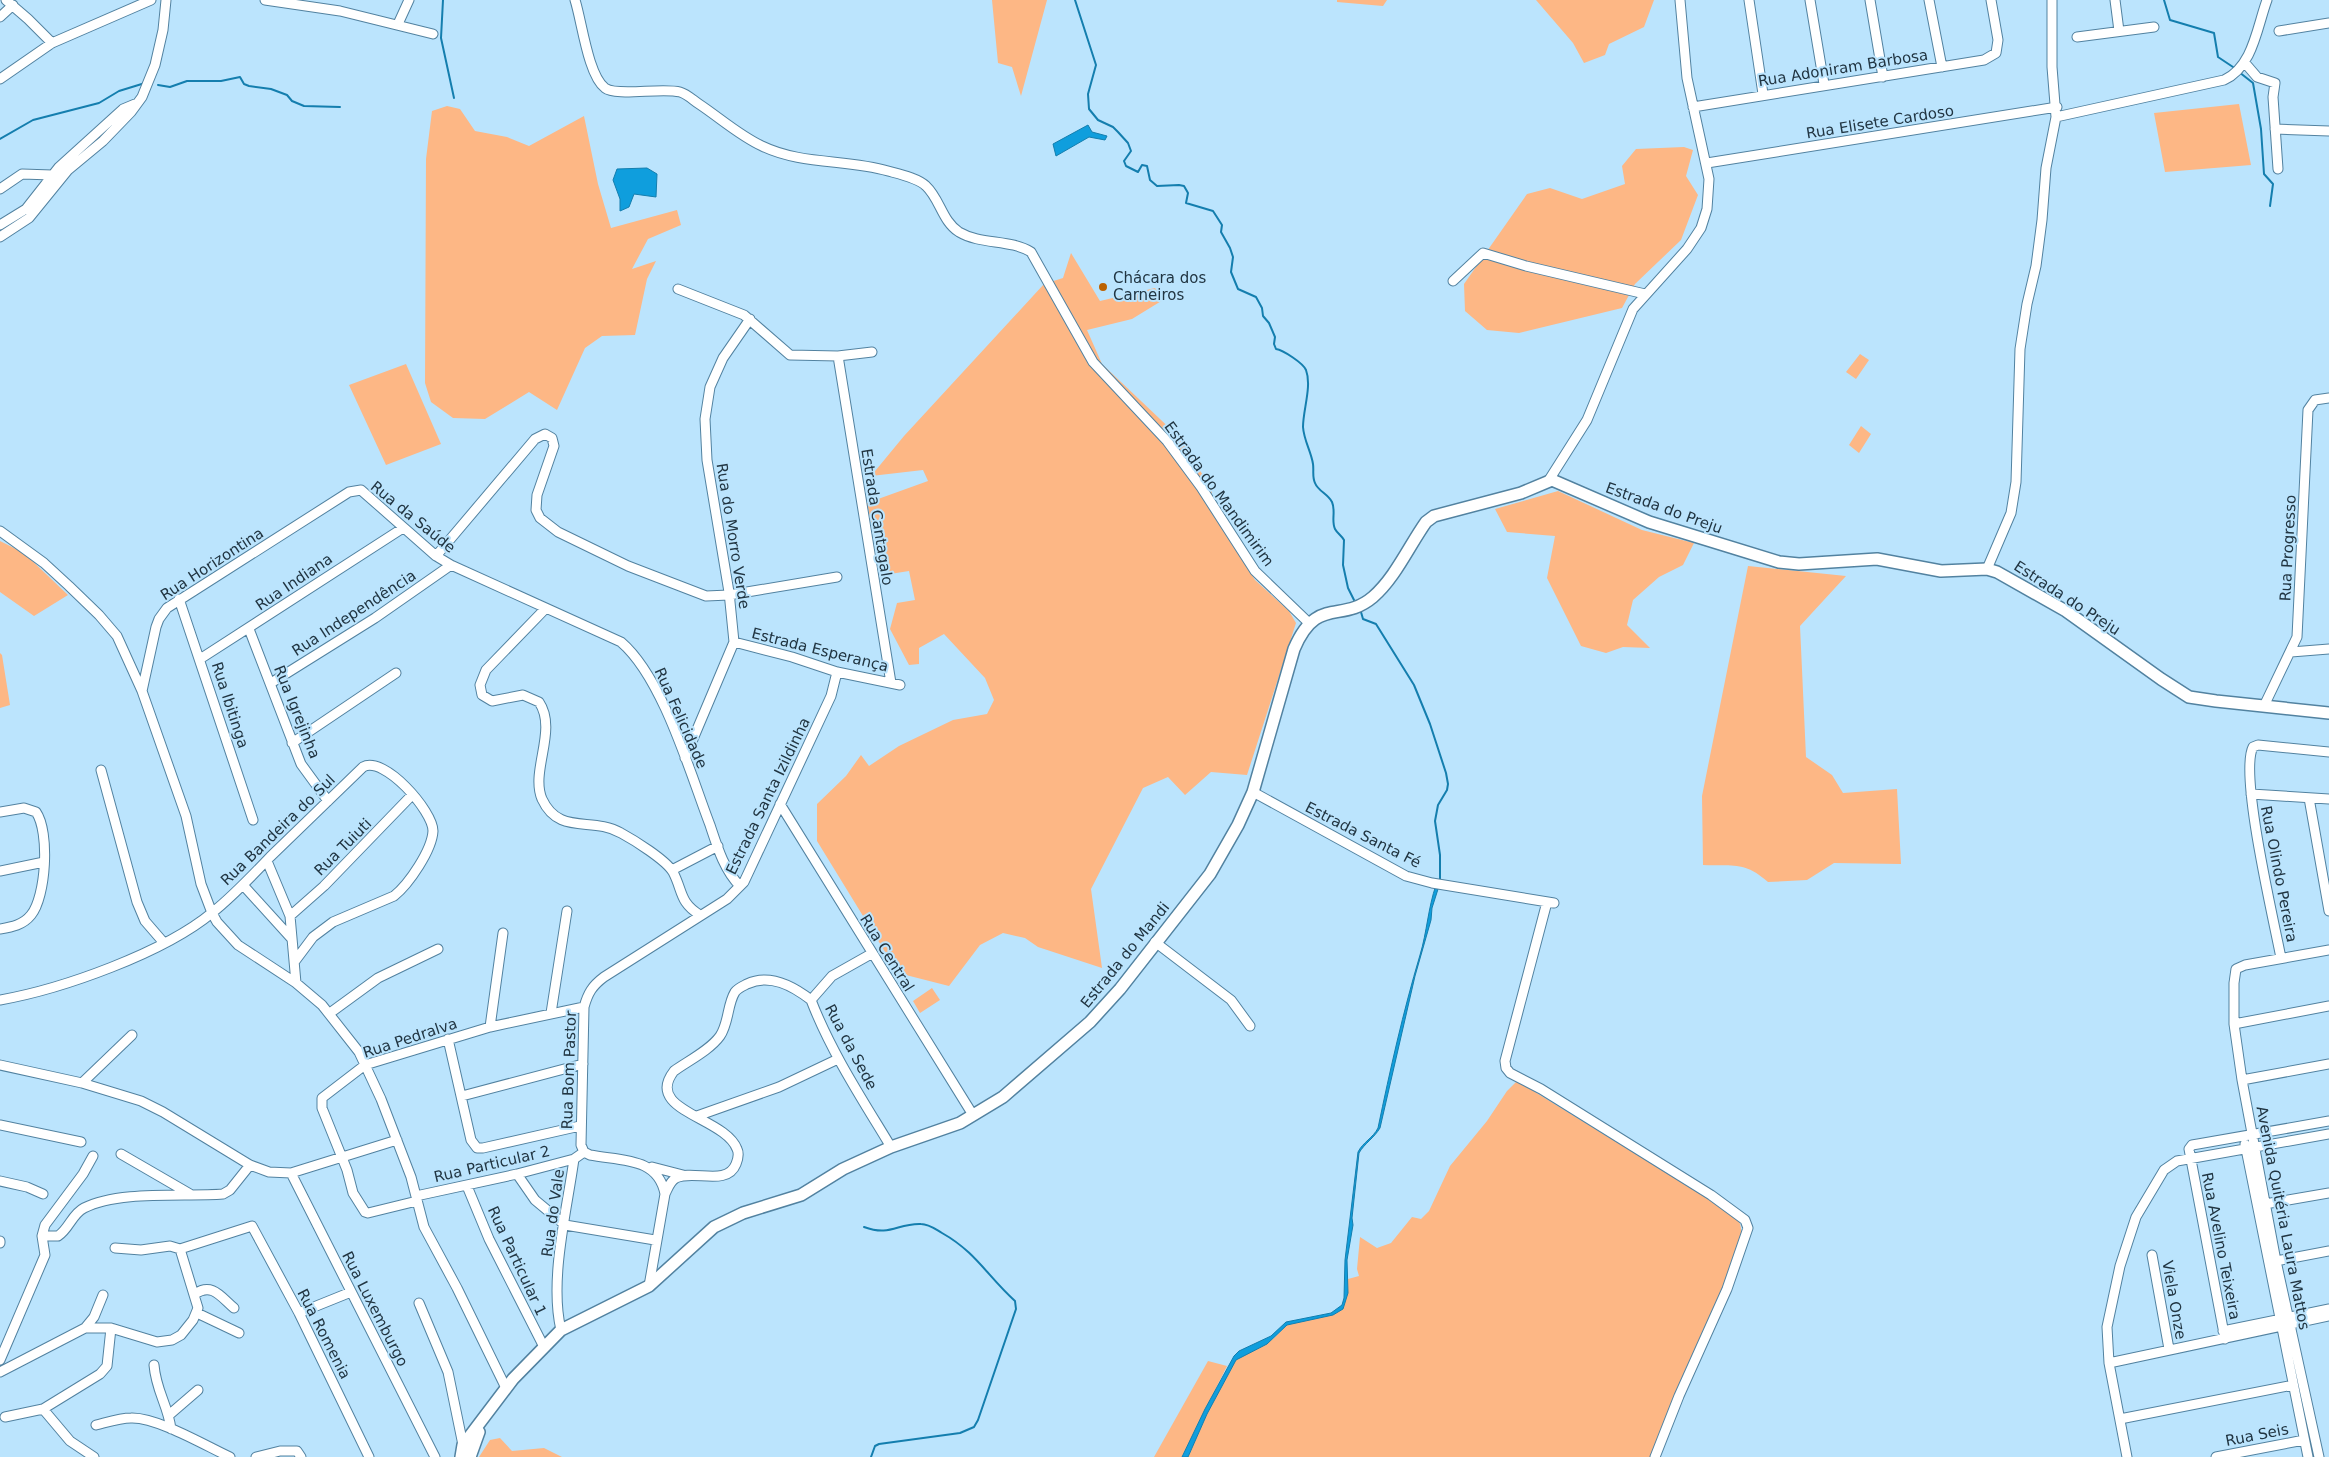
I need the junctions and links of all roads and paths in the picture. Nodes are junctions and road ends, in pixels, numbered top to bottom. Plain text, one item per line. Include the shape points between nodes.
1 (151, 0) edge
2 (166, 0) edge
3 (265, 0) edge
4 (408, 0) edge
5 (575, 0) edge
6 (1680, 0) edge
7 (1749, 0) edge
8 (1810, 0) edge
9 (1870, 0) edge
10 (1929, 0) edge
11 (1991, 0) edge
12 (2052, 0) edge
13 (2115, 0) edge
14 (2267, 0) edge
15 (10, 3) edge
16 (0, 17) edge
17 (2329, 23) edge
18 (398, 24) junction
19 (2154, 27) dead end
20 (2120, 31) junction
21 (2279, 31) dead end
22 (433, 34) dead end
23 (2078, 36) dead end
24 (52, 43) junction
25 (1942, 67) junction
26 (2241, 67) junction
27 (1883, 77) junction
28 (0, 79) edge
29 (1824, 84) junction
30 (1763, 94) junction
31 (136, 104) junction
32 (1693, 107) junction
33 (2057, 107) junction
34 (2056, 117) junction
35 (2275, 129) junction
36 (2329, 131) edge
37 (1707, 164) junction
38 (2278, 169) dead end
39 (52, 176) junction
40 (0, 189) edge
41 (0, 226) edge
42 (0, 237) edge
43 (1454, 281) dead end
44 (678, 289) dead end
45 (1645, 294) junction
46 (750, 319) junction
47 (872, 352) dead end
48 (838, 356) junction
49 (2329, 398) edge
50 (1549, 480) junction
51 (345, 494) joint
52 (403, 528) junction
53 (0, 530) edge
54 (436, 556) junction
55 (451, 565) junction
56 (1987, 569) junction
57 (837, 577) dead end
58 (729, 595) junction
59 (180, 599) junction
60 (545, 609) junction
61 (1309, 623) junction
62 (249, 629) junction
63 (734, 642) junction
64 (2329, 649) edge
65 (2291, 652) junction
66 (200, 659) junction
67 (837, 672) junction
68 (396, 673) dead end
69 (891, 682) junction
70 (270, 683) junction
71 (900, 684) dead end
72 (142, 691) junction
73 (2264, 706) junction
74 (2329, 712) edge
75 (292, 743) junction
76 (2329, 752) edge
77 (685, 758) junction
78 (101, 770) dead end
79 (1253, 792) junction
80 (2251, 794) junction
81 (412, 795) junction
82 (2308, 798) junction
83 (2329, 799) edge
84 (328, 801) junction
85 (780, 804) junction
86 (0, 812) edge
87 (253, 820) dead end
88 (718, 846) junction
89 (267, 861) junction
90 (44, 862) junction
91 (672, 870) junction
92 (0, 871) edge
93 (243, 885) junction
94 (740, 886) junction
95 (2329, 911) edge
96 (567, 912) dead end
97 (212, 913) junction
98 (290, 916) junction
99 (700, 916) junction
100 (0, 929) edge
101 (503, 933) dead end
102 (292, 939) junction
103 (1155, 942) junction
104 (164, 943) junction
105 (438, 949) dead end
106 (2329, 950) edge
107 (871, 954) junction
108 (2281, 958) junction
109 (295, 961) junction
110 (296, 983) junction
111 (0, 1000) edge
112 (811, 1000) junction
113 (2329, 1006) edge
114 (584, 1007) junction
115 (330, 1013) junction
116 (552, 1013) junction
117 (2234, 1024) junction
118 (1250, 1026) dead end
119 (490, 1027) junction
120 (132, 1035) dead end
121 (448, 1039) junction
122 (838, 1059) junction
123 (583, 1064) junction
124 (2329, 1064) edge
125 (0, 1065) edge
126 (365, 1065) junction
127 (2242, 1080) junction
128 (82, 1083) junction
129 (462, 1096) junction
130 (696, 1116) junction
131 (973, 1116) junction
132 (2329, 1121) edge
133 (0, 1125) edge
134 (580, 1126) junction
135 (2329, 1134) edge
136 (2248, 1136) junction
137 (397, 1140) junction
138 (81, 1142) dead end
139 (892, 1147) junction
140 (2250, 1148) junction
141 (584, 1152) junction
142 (121, 1154) dead end
143 (92, 1156) dead end
144 (342, 1157) junction
145 (574, 1159) junction
146 (2190, 1159) junction
147 (250, 1165) junction
148 (647, 1165) junction
149 (291, 1173) junction
150 (517, 1174) junction
151 (684, 1176) junction
152 (0, 1181) edge
153 (467, 1186) junction
154 (2329, 1192) edge
155 (43, 1194) dead end
156 (190, 1194) junction
157 (665, 1194) junction
158 (417, 1198) junction
159 (2265, 1204) junction
160 (371, 1213) joint
161 (565, 1225) junction
162 (42, 1236) junction
163 (655, 1240) junction
164 (115, 1248) dead end
165 (180, 1248) junction
166 (2329, 1251) edge
167 (2152, 1255) dead end
168 (2276, 1261) junction
169 (648, 1286) junction
170 (351, 1292) junction
171 (195, 1294) junction
172 (103, 1295) dead end
173 (419, 1303) dead end
174 (234, 1308) dead end
175 (2329, 1309) edge
176 (197, 1313) junction
177 (298, 1313) junction
178 (2329, 1316) edge
179 (2284, 1322) junction
180 (85, 1328) junction
181 (111, 1328) junction
182 (561, 1330) junction
183 (240, 1334) dead end
184 (2224, 1335) junction
185 (544, 1347) junction
186 (2169, 1349) junction
187 (0, 1360) edge
188 (2109, 1363) junction
189 (154, 1365) dead end
190 (0, 1372) edge
191 (2293, 1385) junction
192 (506, 1388) junction
193 (198, 1390) dead end
194 (43, 1409) junction
195 (489, 1410) junction
196 (169, 1415) junction
197 (5, 1417) dead end
198 (2120, 1420) junction
199 (96, 1425) dead end
200 (170, 1429) junction
201 (2304, 1440) junction
202 (462, 1451) edge
203 (301, 1455) edge
204 (94, 1457) edge
205 (230, 1457) edge
206 (256, 1457) edge
207 (369, 1457) edge
208 (435, 1457) edge
209 (470, 1457) edge
210 (1655, 1457) edge
211 (2127, 1457) edge
212 (2216, 1457) edge
213 (2308, 1457) edge
214 (2319, 1457) edge

1 - 24 street
2 - 31 street via 155,65
3 - 18 street
4 - 18 street
5 - 61 street, Estrada do Mandimirim via 593,71 610,91 680,92 770,150 826,163 880,169 906,177 925,185 949,223 960,232 1032,252 1093,362 1167,441 1255,571
6 - 32 street
7 - 30 street
8 - 29 street
9 - 27 street
10 - 25 street
11 - 25 street, Rua Adoniram Barbosa via 1998,40 1996,53 1984,60
12 - 33 street via 2052,67
13 - 20 street
14 - 26 street
15 - 16 street
15 - 24 street
17 - 21 street
18 - 22 street
19 - 20 street
20 - 23 street
24 - 28 street
25 - 27 street, Rua Adoniram Barbosa
26 - 34 street via 2224,80
26 - 35 street via 2275,83
27 - 29 street, Rua Adoniram Barbosa
29 - 30 street, Rua Adoniram Barbosa
30 - 32 street, Rua Adoniram Barbosa
31 - 39 street via 123,109
31 - 42 street via 120,125 68,170 29,218
32 - 37 street
33 - 34 street
33 - 37 street, Rua Elisete Cardoso
34 - 56 street via 2046,168 2036,266 2020,349 2016,482 2011,513
35 - 36 street
35 - 38 street
37 - 45 street via 1709,196 1701,228 1687,249
39 - 40 street via 22,174
39 - 41 street via 26,209
43 - 45 street via 1484,253
44 - 46 street
45 - 50 street via 1633,309 1587,420
46 - 48 street via 790,355
46 - 58 street, Rua do Morro Verde via 735,338 710,387 705,419 707,460
47 - 48 street
48 - 69 street, Estrada Cantagalo
49 - 65 street, Rua Progresso via 2314,400 2308,410 2299,623
50 - 56 main road, Estrada do Preju via 1649,522 1779,562 1799,564 1877,559 1941,571
50 - 61 main road via 1521,493 1430,518 1372,597 1362,604 1317,617
51 - 52 street, Rua da Saúde via 357,490 366,493
51 - 59 street, Rua Horizontina
52 - 54 street, Rua da Saúde
52 - 62 street, Rua Indiana
53 - 72 street via 44,563 109,626 117,636
54 - 55 street, Rua da Saúde
54 - 58 street via 536,440 545,434 552,438 554,446 536,502 540,518 545,523 628,566 706,596
55 - 60 street, Rua da Saúde
55 - 70 street, Rua Independência via 375,618
56 - 73 main road, Estrada do Preju via 2002,573 2041,595 2189,697
57 - 58 street
58 - 63 street, Rua do Morro Verde
59 - 66 street, Rua Ibitinga
59 - 72 street, Rua Horizontina via 159,619
60 - 77 street, Rua Felicidade via 621,642 631,652 662,702
60 - 91 street via 486,670 480,685 482,695 492,701 523,695 535,698 543,707 546,727 540,792 554,817 616,830
61 - 79 main road, Estrada do Mandi via 1294,649
62 - 66 street, Rua Indiana
62 - 70 street, Rua Igrejinha
63 - 67 street, Estrada Esperança
63 - 77 street, Rua do Morro Verde
64 - 65 street
65 - 73 street, Rua Progresso
66 - 87 street, Rua Ibitinga
67 - 69 street, Estrada Esperança
67 - 85 street, Estrada Santa Izildinha via 831,696
68 - 75 street
69 - 71 street, Estrada Esperança
70 - 75 street, Rua Igrejinha
72 - 97 street via 186,816 201,884
73 - 74 main road, Estrada do Preju
75 - 84 street, Rua Igrejinha via 301,764
76 - 80 street, Rua Olindo Pereira via 2253,747
77 - 88 street, Rua Felicidade
78 - 104 street via 137,902 145,921
79 - 103 main road, Estrada do Mandi via 1210,874
79 - 210 street, Estrada Santa Fé via 1406,876 1550,902 1506,1068 1711,1195 1745,1220 1748,1228 1728,1289
80 - 82 street
80 - 108 street, Rua Olindo Pereira
81 - 84 street, Rua Bandeira do Sul via 400,781 373,764 363,767
81 - 98 street, Rua Tuiuti via 324,886
81 - 109 street via 429,817 433,829 416,870 402,890 333,922 312,937
82 - 83 street
82 - 95 street
84 - 89 street, Rua Bandeira do Sul
85 - 94 street, Estrada Santa Izildinha via 759,854
85 - 107 street, Rua Central
86 - 90 street via 24,808 36,812 42,824
88 - 91 street
88 - 94 street, Rua Felicidade via 729,873
89 - 93 street, Rua Bandeira do Sul
89 - 98 street
90 - 92 street
90 - 100 street via 41,895 35,910 20,924
91 - 99 street via 686,904
93 - 97 street, Rua Bandeira do Sul
93 - 102 street
94 - 99 street, Estrada Santa Izildinha via 727,899
96 - 116 street
97 - 104 street, Rua Bandeira do Sul
97 - 110 street via 238,945
98 - 102 street
99 - 114 street, Rua Bom Pastor via 596,983
101 - 119 street
102 - 109 street
103 - 118 street via 1231,1000
103 - 131 main road, Estrada do Mandi via 1090,1022 1018,1085
104 - 111 street, Rua Bandeira do Sul via 52,988
105 - 115 street via 378,978
106 - 108 street
107 - 112 street, Rua da Sede via 832,976
107 - 131 street, Rua Central
108 - 117 street, Avenida Quitéria Laura Mattos via 2236,969
109 - 110 street
110 - 115 street
112 - 122 street, Rua da Sede
112 - 130 street via 790,986 763,979 736,991 719,1036 674,1071 666,1085 666,1095 670,1100
113 - 117 street
114 - 116 street, Rua Pedralva
114 - 123 street, Rua Bom Pastor
115 - 126 street
116 - 119 street, Rua Pedralva
117 - 127 street, Avenida Quitéria Laura Mattos
119 - 121 street, Rua Pedralva
120 - 128 street
121 - 126 street, Rua Pedralva
121 - 129 street
122 - 130 street via 779,1086
122 - 139 street, Rua da Sede
123 - 129 street
123 - 134 street, Rua Bom Pastor
124 - 127 street
125 - 128 street
126 - 137 street
126 - 144 street, Rua Pedralva via 321,1100
127 - 136 street, Avenida Quitéria Laura Mattos
128 - 147 street via 148,1105
129 - 134 street via 472,1140 477,1148
130 - 151 street via 732,1140 738,1151 738,1160 734,1169 724,1175
131 - 139 main road, Estrada do Mandi
132 - 136 street
133 - 138 street
134 - 141 street, Rua Bom Pastor
135 - 140 street
136 - 140 street, Avenida Quitéria Laura Mattos
136 - 146 street via 2192,1145
137 - 144 street
137 - 158 street
139 - 169 main road, Estrada do Mandi via 842,1169 801,1195 723,1222
140 - 146 street
140 - 159 street, Avenida Quitéria Laura Mattos
140 - 179 street, Avenida Quitéria Laura Mattos
141 - 145 street
141 - 148 street
142 - 156 street
143 - 162 street via 83,1174 50,1216
144 - 149 street
144 - 160 street, Rua Pedralva via 358,1203 365,1212
145 - 150 street, Rua Particular 2
145 - 161 street, Rua do Vale
146 - 184 street, Rua Avelino Teixeira
146 - 188 street via 2177,1161 2164,1170 2136,1217 2120,1266 2107,1328
147 - 149 street via 269,1172
147 - 156 street via 227,1192
148 - 151 street
148 - 157 street via 660,1178
149 - 170 street, Rua Luxemburgo
150 - 153 street, Rua Particular 2
150 - 161 street via 534,1200
151 - 157 street via 673,1180
152 - 155 street
153 - 158 street, Rua Particular 2
153 - 185 street, Rua Particular 1 via 489,1239
154 - 159 street
156 - 162 street via 143,1196 87,1206 76,1214 61,1234
157 - 163 street
158 - 160 street, Rua Particular 2
158 - 192 street via 432,1244
159 - 168 street, Avenida Quitéria Laura Mattos
161 - 163 street
161 - 182 street, Rua do Vale via 557,1279
162 - 187 street via 46,1252 43,1262
163 - 169 street
164 - 165 street
165 - 171 street
165 - 177 street, Rua Romenia via 250,1226
166 - 168 street
167 - 186 street, Viela Onze
168 - 179 street, Avenida Quitéria Laura Mattos
169 - 182 main road, Estrada do Mandi
170 - 177 street
170 - 208 street, Rua Luxemburgo
171 - 174 street via 208,1289
171 - 176 street
172 - 180 street via 94,1317
173 - 202 street via 448,1372
175 - 179 street
176 - 181 street via 184,1333 164,1342
176 - 183 street
177 - 207 street, Rua Romenia
178 - 179 street
179 - 184 street
179 - 191 street, Avenida Quitéria Laura Mattos
179 - 214 street, Avenida Quitéria Laura Mattos
180 - 181 street
180 - 190 street
181 - 194 street via 106,1369
182 - 185 main road, Estrada do Mandi
184 - 186 street
185 - 192 main road, Estrada do Mandi
186 - 188 street
188 - 198 street
189 - 196 street via 155,1383
191 - 198 street
191 - 201 street, Avenida Quitéria Laura Mattos
192 - 195 main road, Estrada do Mandi
193 - 196 street
194 - 197 street
194 - 204 street via 70,1441
195 - 202 main road, Estrada do Mandi
195 - 209 main road, Estrada do Mandi
196 - 200 street
198 - 211 street
199 - 200 street via 131,1418
200 - 205 street
201 - 212 street, Rua Seis
201 - 213 street, Avenida Quitéria Laura Mattos
203 - 206 street via 294,1450

